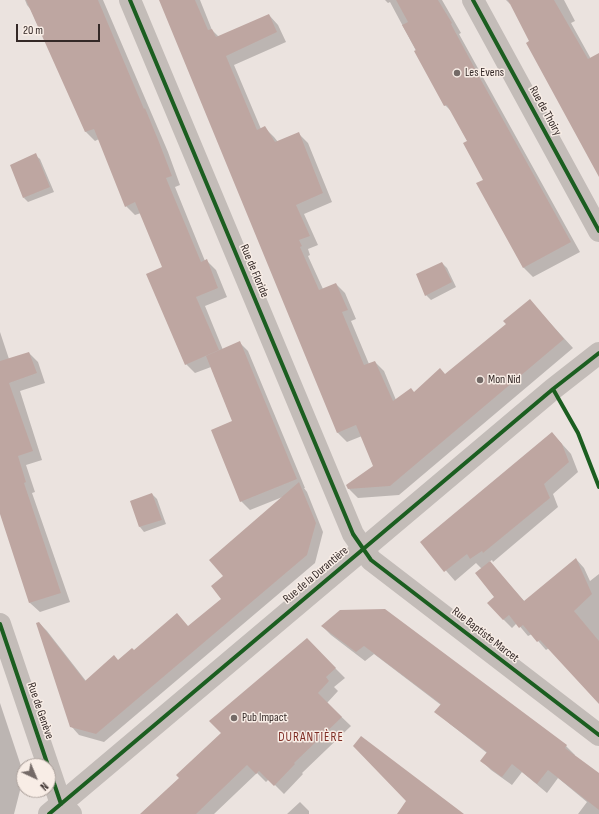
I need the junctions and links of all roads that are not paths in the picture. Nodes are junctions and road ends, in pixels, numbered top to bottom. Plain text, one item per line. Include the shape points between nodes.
1 (130, 0) edge
2 (473, 0) edge
3 (599, 231) edge
4 (599, 353) edge
5 (362, 549) junction
6 (0, 624) edge
7 (599, 735) edge
8 (60, 811) edge

1 - 5 street, Rue de Floride via 352,534
2 - 3 street, Rue de Thoiry
4 - 5 street, Rue de la Durantière
5 - 7 street, Rue Baptiste Marcet via 371,560
5 - 8 street, Rue de la Durantière
6 - 8 street, Rue de Genève

